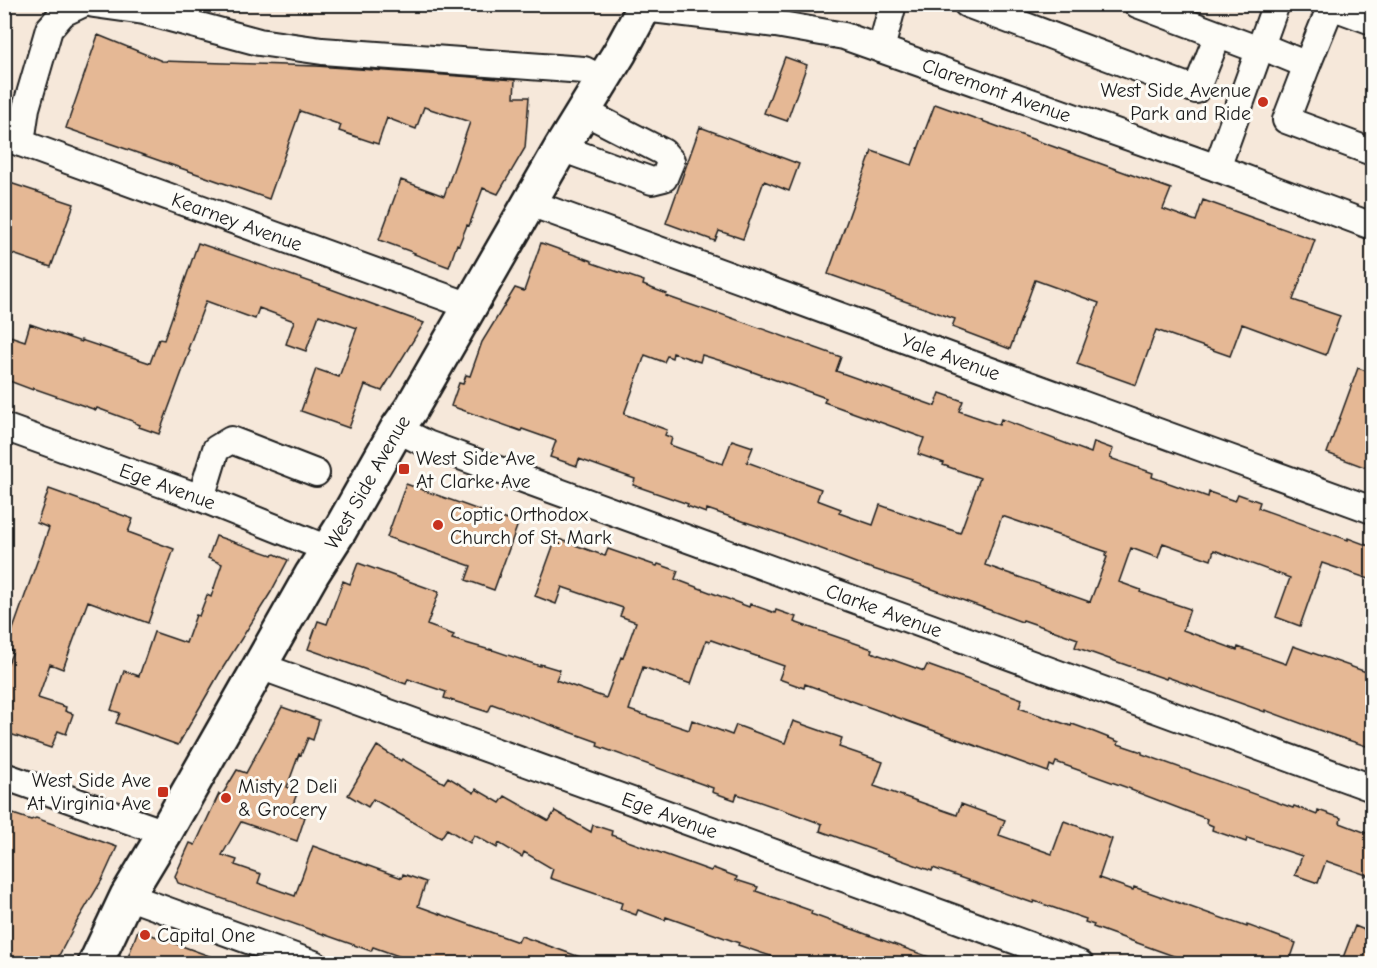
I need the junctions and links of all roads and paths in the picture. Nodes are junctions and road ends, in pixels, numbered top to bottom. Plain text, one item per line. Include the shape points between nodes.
1 (82, 4) edge
2 (94, 4) edge
3 (967, 4) edge
4 (1137, 4) edge
5 (1275, 4) edge
6 (893, 5) edge
7 (645, 6) edge
8 (1372, 21) edge
9 (1218, 35) junction
10 (1260, 48) junction
11 (881, 49) junction
12 (1307, 65) junction
13 (602, 80) junction
14 (583, 111) junction
15 (13, 140) edge
16 (561, 148) junction
17 (1372, 152) edge
18 (1217, 168) junction
19 (530, 203) junction
20 (1372, 226) edge
21 (470, 306) junction
22 (4, 427) edge
23 (397, 429) junction
24 (316, 473) dead end
25 (201, 498) junction
26 (1372, 510) edge
27 (328, 549) junction
28 (260, 666) junction
29 (4, 776) edge
30 (1372, 788) edge
31 (165, 833) junction
32 (128, 896) junction
33 (248, 952) edge
34 (95, 963) edge
35 (314, 963) edge
36 (1080, 963) edge

1 - 15 street via 63,13 49,29
2 - 13 street via 144,11 259,42 322,51 584,69
3 - 9 street via 1196,90
4 - 9 street
5 - 10 street
6 - 11 street
7 - 11 street, Claremont Avenue via 844,36
7 - 13 main road, West Side Avenue
8 - 12 street via 1331,6
9 - 10 street
10 - 12 street
10 - 18 street
11 - 18 street, Claremont Avenue
12 - 17 street via 1286,120
13 - 14 main road, West Side Avenue
14 - 16 main road, West Side Avenue
14 - 16 street via 663,152 671,161 664,178 652,181
15 - 21 street, Kearney Avenue
16 - 19 main road, West Side Avenue
18 - 20 street, Claremont Avenue
19 - 21 main road, West Side Avenue
19 - 26 street, Yale Avenue
21 - 23 main road, West Side Avenue
22 - 25 street, Ege Avenue
23 - 27 main road, West Side Avenue
23 - 30 street, Clarke Avenue via 426,444
24 - 25 street via 231,440 216,449
25 - 27 street, Ege Avenue
27 - 28 main road, West Side Avenue
28 - 31 main road, West Side Avenue
28 - 36 street, Ege Avenue
29 - 31 street
31 - 32 main road, West Side Avenue
32 - 33 street
32 - 34 main road, West Side Avenue
33 - 35 street

